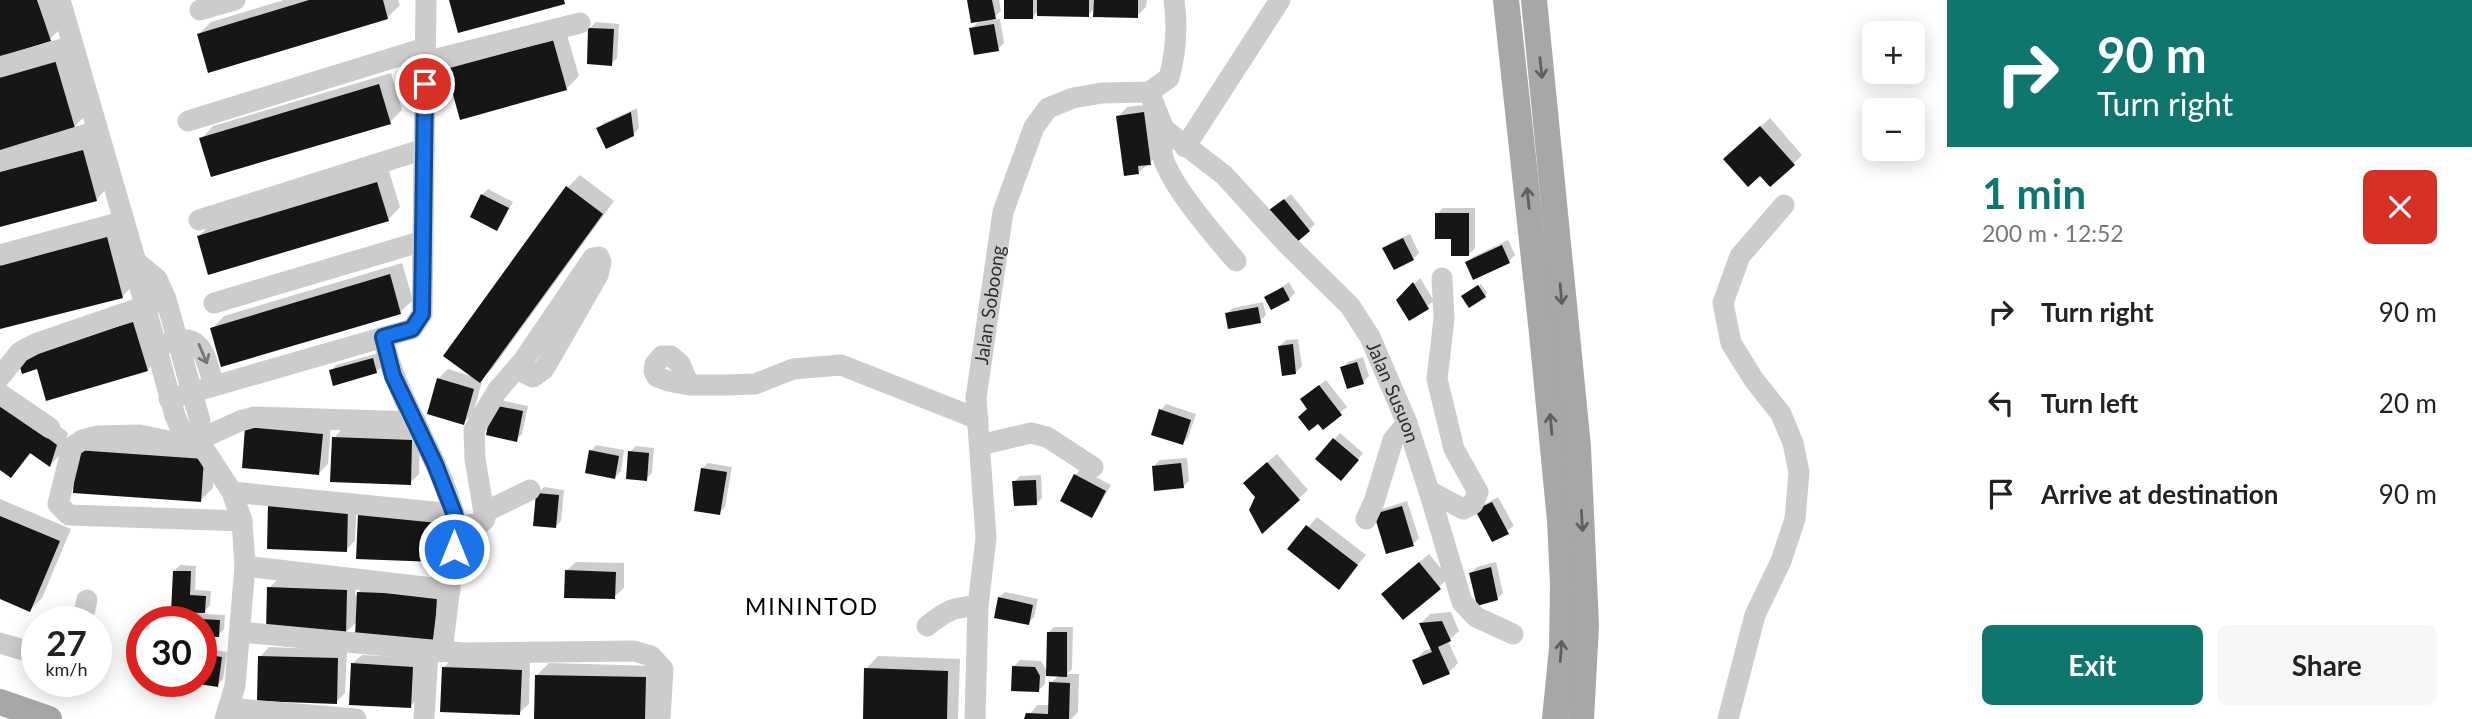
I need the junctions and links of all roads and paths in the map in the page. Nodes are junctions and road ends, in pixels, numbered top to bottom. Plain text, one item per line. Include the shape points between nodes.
1 (60, 0) edge
2 (235, 0) edge
3 (426, 0) edge
4 (1174, 0) edge
5 (1280, 0) edge
6 (1506, 0) edge
7 (1534, 0) edge
8 (200, 10) dead end
9 (580, 23) dead end
10 (73, 46) junction
11 (425, 55) junction
12 (0, 67) edge
13 (1149, 92) junction
14 (188, 121) dead end
15 (1164, 129) junction
16 (97, 131) junction
17 (1185, 147) junction
18 (424, 149) junction
19 (0, 161) edge
20 (1784, 205) dead end
21 (199, 219) dead end
22 (122, 222) junction
23 (423, 241) junction
24 (0, 255) edge
25 (1236, 261) dead end
26 (1442, 278) dead end
27 (156, 303) junction
28 (214, 303) dead end
29 (383, 337) junction
30 (178, 340) junction
31 (156, 348) junction
32 (523, 361) junction
33 (0, 377) edge
34 (214, 385) junction
35 (689, 385) dead end
36 (0, 394) edge
37 (169, 399) junction
38 (978, 419) junction
39 (416, 422) junction
40 (1407, 423) junction
41 (50, 429) dead end
42 (198, 440) junction
43 (980, 444) junction
44 (1093, 467) dead end
45 (530, 490) dead end
46 (1429, 491) junction
47 (232, 492) junction
48 (485, 512) junction
49 (1366, 519) dead end
50 (242, 520) junction
51 (455, 521) junction
52 (245, 566) junction
53 (450, 590) junction
54 (86, 600) dead end
55 (85, 606) edge
56 (978, 606) junction
57 (927, 626) dead end
58 (240, 632) junction
59 (1513, 634) dead end
60 (0, 643) edge
61 (21, 649) edge
62 (435, 652) junction
63 (0, 702) edge
64 (234, 716) edge
65 (48, 719) edge
66 (356, 719) edge
67 (424, 719) edge
68 (660, 719) edge
69 (975, 719) edge
70 (1555, 719) edge
71 (1581, 719) edge
72 (1728, 719) edge

1 - 10 street
2 - 8 street
3 - 11 street
4 - 13 street via 1175,57 1169,78
5 - 17 street
70 -> 6 main road via 1562,635 1560,522
7 -> 71 main road via 1578,447 1587,626
9 - 11 street
10 - 12 street
10 - 16 street
11 - 14 street
11 - 18 street
13 - 15 street, Jalan Susuon
13 - 38 street, Jalan Soboong via 1073,98 1048,108 1034,127 1003,212 976,398
15 - 17 street, Jalan Susuon
15 - 25 street via 1161,153 1169,170 1191,207
16 - 19 street
16 - 22 street
17 - 40 street, Jalan Susuon via 1224,175 1350,306 1370,337
18 - 21 street
18 - 23 street
20 - 72 street via 1740,256 1723,303 1731,343 1781,414 1799,472 1795,519 1755,615
22 - 24 street
22 - 27 street via 136,262 157,279
23 - 28 street
23 - 29 street via 422,314 412,329
26 - 46 street, Jalan Susuon via 1444,319 1437,379 1454,449 1478,492 1474,504 1463,509
27 - 30 street
27 - 31 street
27 - 33 street via 35,344 20,352
29 - 34 street
29 - 39 street via 393,376
30 - 31 street
30 -> 34 street via 200,345
30 - 42 street via 200,421
31 - 37 street
32 - 32 street via 593,258 599,257 598,275 544,369 533,377 523,372
32 - 48 street via 497,391 474,430
34 - 37 street
35 - 38 street via 755,384 793,369 841,365
36 - 41 street
37 - 42 street via 182,432
38 - 43 street, Jalan Soboong
39 - 42 street via 255,417
39 - 51 street
40 - 46 street, Jalan Susuon
40 - 49 street via 1390,447
42 - 47 street
42 - 50 street via 187,445 140,435 82,440 72,447 58,504 69,515
43 - 44 street via 1031,433 1047,437
43 - 56 street, Jalan Soboong via 986,538
45 - 48 street
46 - 59 street via 1456,611
47 - 50 street
47 - 51 street
48 - 51 street via 482,522
50 - 52 street
51 - 53 street
52 - 53 street
52 - 58 street
53 - 62 street
54 - 55 street
56 - 57 street via 954,607
56 - 69 street, Jalan Soboong
58 - 62 street
58 - 64 street
60 - 61 street
62 - 67 street
62 - 68 street via 634,651 651,656 663,669
63 - 65 main road
64 - 66 street

